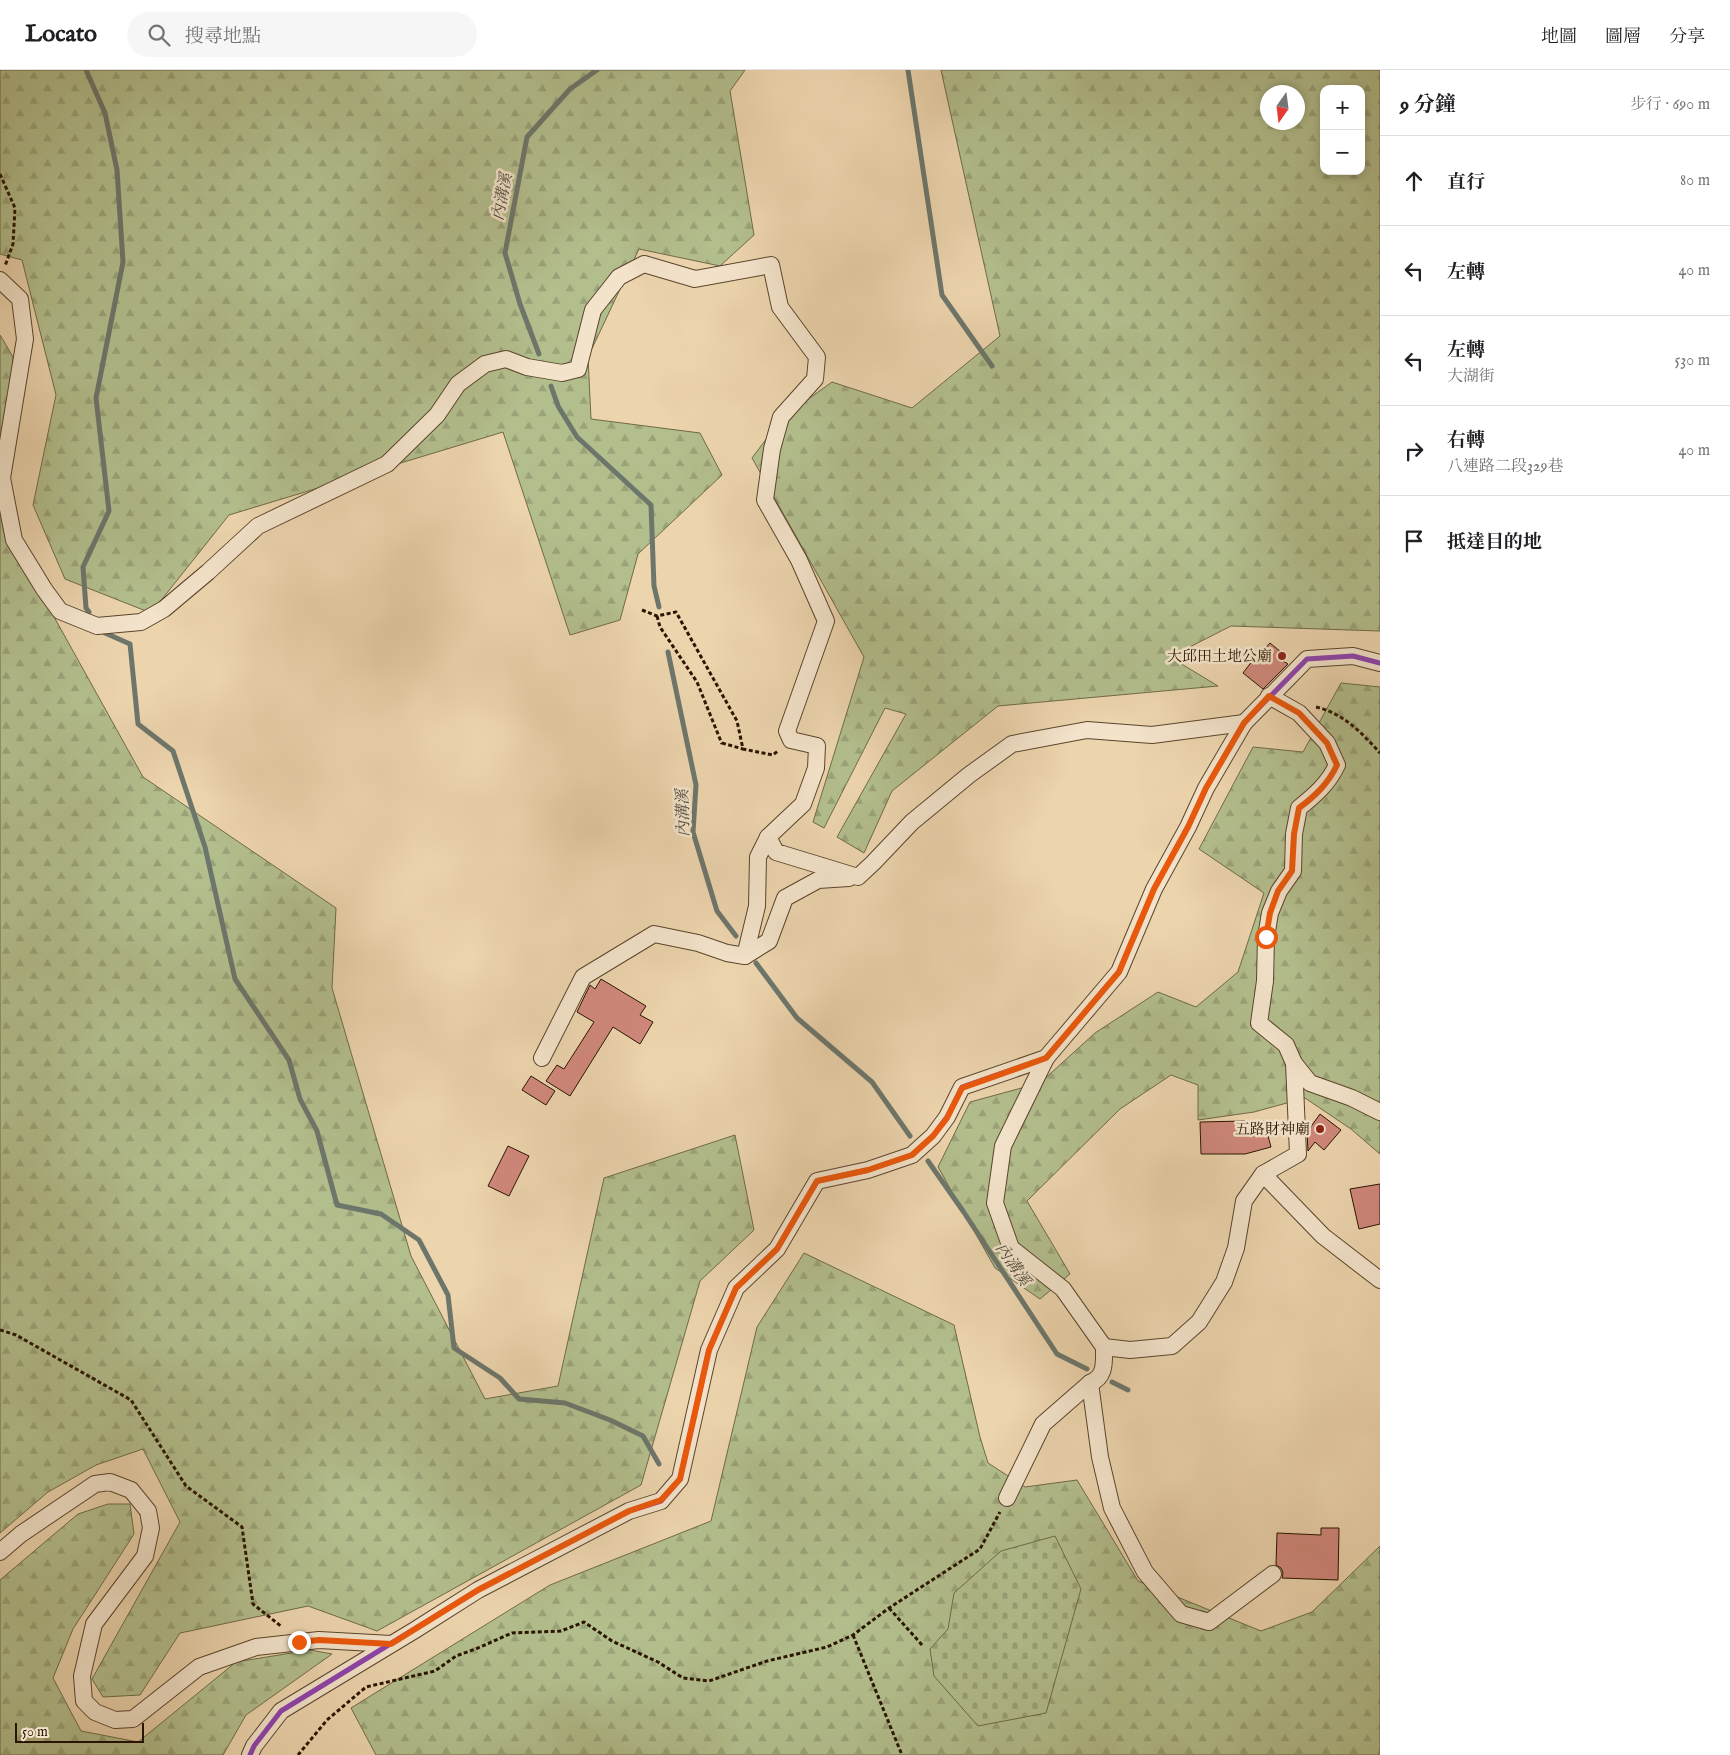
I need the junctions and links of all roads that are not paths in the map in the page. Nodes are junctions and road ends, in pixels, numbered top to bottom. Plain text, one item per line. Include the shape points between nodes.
1 (2, 276) edge
2 (1380, 663) edge
3 (1269, 696) junction
4 (1244, 723) junction
5 (768, 837) junction
6 (858, 877) junction
7 (745, 956) junction
8 (542, 1058) dead end
9 (1046, 1058) junction
10 (1294, 1063) junction
11 (1380, 1112) edge
12 (1262, 1174) junction
13 (1380, 1280) edge
14 (1104, 1347) junction
15 (1090, 1383) junction
16 (1007, 1498) road end
17 (0, 1552) edge
18 (1273, 1574) dead end
19 (391, 1644) junction
20 (250, 1755) edge

1 - 5 street via 20,299 25,339 2,478 14,540 60,611 97,626 141,622 164,609 258,526 387,464 437,415 458,384 485,364 506,359 527,367 562,373 578,369 593,310 619,277 644,264 695,279 771,265 780,307 817,357 815,378 781,417 772,449 765,500 799,560 826,620 787,731 791,740 817,746 816,768 803,804
2 - 3 street via 1353,656 1307,659
3 - 4 street
3 - 10 street via 1299,713 1327,743 1337,765 1320,792 1299,808 1292,871 1278,891 1266,937 1265,981 1259,1023 1286,1045
4 - 6 street via 1152,736 1087,730 1012,744 912,822
4 - 9 street via 1154,889 1119,972
5 - 6 street via 776,852
5 - 7 street via 758,856 757,906
6 - 7 street via 818,880 784,898 769,941
7 - 8 street via 654,934 583,977
9 - 14 street via 1003,1146 995,1203 1011,1248 1063,1289
9 - 19 street via 962,1088 947,1118 912,1155 868,1170 817,1181 777,1249 736,1288 709,1350 680,1479 661,1500 629,1511 478,1590
10 - 11 street via 1310,1083
10 - 12 street via 1298,1154
12 - 13 street via 1323,1236
12 - 14 street via 1244,1201 1236,1248 1224,1282 1200,1322 1172,1346 1130,1350
14 - 15 street via 1104,1368
15 - 16 street via 1044,1424
15 - 18 street via 1100,1457 1112,1508 1145,1572 1181,1614 1209,1622
17 - 19 street via 21,1534 96,1484 110,1482 131,1490 148,1510 151,1528 145,1556 94,1624 82,1676 84,1701 95,1712 115,1720 133,1719 199,1667 256,1647 319,1640
19 - 20 street via 281,1711

